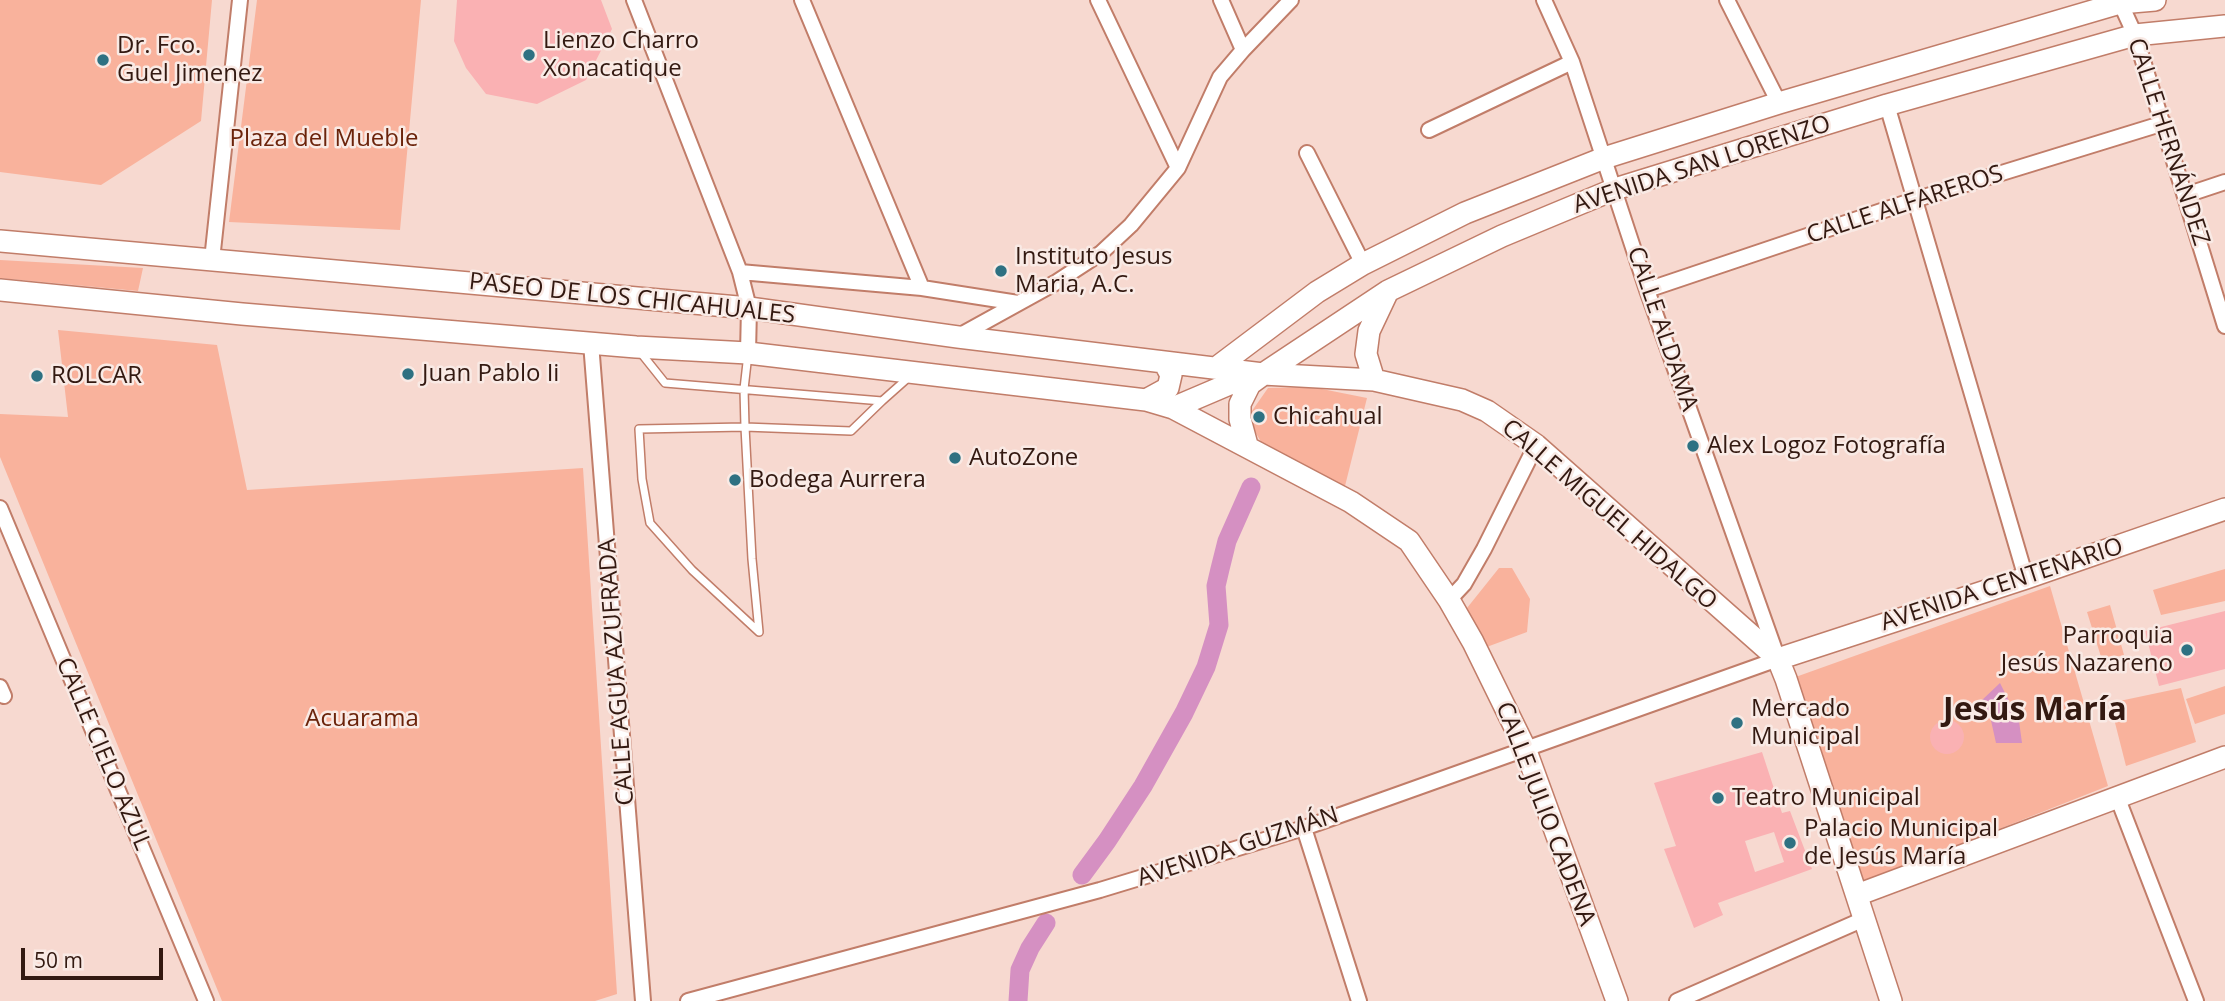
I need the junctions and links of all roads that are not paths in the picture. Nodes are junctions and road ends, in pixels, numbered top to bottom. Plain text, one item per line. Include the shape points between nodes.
1 (240, 0) edge
2 (634, 0) edge
3 (802, 0) edge
4 (1098, 0) edge
5 (1221, 0) edge
6 (1291, 0) edge
7 (1544, 0) edge
8 (1727, 0) edge
9 (2155, 0) edge
10 (2120, 2) edge
11 (2225, 26) edge
12 (2135, 34) junction
13 (1243, 50) junction
14 (1572, 62) junction
15 (1779, 103) junction
16 (1887, 104) junction
17 (2164, 123) junction
18 (1429, 130) dead end
19 (1307, 153) dead end
20 (1604, 158) junction
21 (1178, 167) junction
22 (2225, 182) edge
23 (1615, 189) junction
24 (2186, 195) junction
25 (1914, 200) junction
26 (0, 241) edge
27 (212, 260) junction
28 (1363, 264) junction
29 (740, 272) junction
30 (922, 288) junction
31 (0, 290) edge
32 (1647, 290) junction
33 (1388, 291) junction
34 (1018, 303) junction
35 (749, 309) junction
36 (2225, 326) edge
37 (958, 337) junction
38 (592, 343) junction
39 (636, 347) junction
40 (748, 353) junction
41 (1164, 362) junction
42 (1216, 368) junction
43 (913, 374) junction
44 (1263, 374) junction
45 (1374, 380) junction
46 (744, 389) junction
47 (1146, 400) junction
48 (882, 401) junction
49 (1173, 408) junction
50 (745, 426) junction
51 (1247, 445) junction
52 (1536, 445) junction
53 (0, 508) edge
54 (2225, 509) edge
55 (2026, 578) junction
56 (1449, 600) junction
57 (1777, 659) junction
58 (1525, 748) junction
59 (2225, 757) edge
60 (2118, 799) junction
61 (1304, 828) junction
62 (1857, 895) junction
63 (1864, 919) junction
64 (206, 1001) edge
65 (643, 1001) edge
66 (688, 1001) edge
67 (1359, 1001) edge
68 (1617, 1001) edge
69 (1676, 1001) edge
70 (1891, 1001) edge
71 (2196, 1001) edge

1 - 27 street
2 - 29 street
3 - 30 street
4 - 21 street
5 - 13 street
6 - 13 street
7 - 14 street, CALLE ALDAMA
8 - 15 street
9 - 10 main road, AVENIDA SAN LORENZO
10 - 12 street, CALLE HERNÁNDEZ
10 - 15 main road, AVENIDA SAN LORENZO
11 - 12 main road, AVENIDA SAN LORENZO
12 - 16 main road, AVENIDA SAN LORENZO
12 - 17 street, CALLE HERNÁNDEZ
13 - 21 street via 1220,77
14 - 18 street
14 - 20 street, CALLE ALDAMA
15 - 20 main road, AVENIDA SAN LORENZO
16 - 23 main road, AVENIDA SAN LORENZO
16 - 25 street
17 - 24 street, CALLE HERNÁNDEZ
17 - 25 street, CALLE ALFAREROS
19 - 28 street
20 - 23 street, CALLE ALDAMA
20 - 28 main road, AVENIDA SAN LORENZO via 1465,213
21 - 34 street via 1131,225 1101,253
22 - 24 street
23 - 32 street, CALLE ALDAMA
23 - 33 main road, AVENIDA SAN LORENZO
24 - 36 street, CALLE HERNÁNDEZ
25 - 32 street, CALLE ALFAREROS
25 - 55 street
26 - 27 main road, PASEO DE LOS CHICAHUALES
27 - 35 main road, PASEO DE LOS CHICAHUALES
28 - 42 main road, AVENIDA SAN LORENZO via 1317,292
29 - 30 street, PASEO DE LOS CHICAHUALES
29 - 35 street
30 - 34 street, PASEO DE LOS CHICAHUALES
31 - 38 main road, PASEO DE LOS CHICAHUALES
32 - 57 street, CALLE ALDAMA
33 - 44 main road, AVENIDA SAN LORENZO
33 - 45 main road via 1369,331 1366,354
34 - 37 street
35 - 37 main road, PASEO DE LOS CHICAHUALES
35 - 40 street
37 - 41 main road, PASEO DE LOS CHICAHUALES
38 - 39 main road, PASEO DE LOS CHICAHUALES
38 - 65 street, CALLE AGUA AZUFRADA
39 - 40 main road, PASEO DE LOS CHICAHUALES
39 - 46 lane via 665,383
40 - 43 main road, PASEO DE LOS CHICAHUALES
40 - 46 lane
41 - 42 main road, PASEO DE LOS CHICAHUALES
41 - 47 main road via 1171,382
42 - 44 main road, PASEO DE LOS CHICAHUALES
43 - 47 main road, PASEO DE LOS CHICAHUALES
43 - 48 lane
44 - 45 main road, CALLE MIGUEL HIDALGO
44 - 49 main road, AVENIDA SAN LORENZO
44 - 51 main road via 1250,384 1240,404
45 - 52 main road, CALLE MIGUEL HIDALGO via 1462,400 1487,411
46 - 48 lane
46 - 50 lane
47 - 49 main road, PASEO DE LOS CHICAHUALES
48 - 50 lane via 851,431
49 - 51 main road, PASEO DE LOS CHICAHUALES
50 - 50 lane via 639,429 642,479 650,523 692,570 759,632
51 - 56 main road, CALLE JULIO CADENA via 1351,502 1409,541
52 - 56 street via 1484,549
52 - 57 main road, CALLE MIGUEL HIDALGO
53 - 64 street, CALLE CIELO AZUL
54 - 55 main road, AVENIDA CENTENARIO
55 - 57 main road, AVENIDA CENTENARIO
56 - 58 main road, CALLE JULIO CADENA
57 - 58 street, AVENIDA GUZMÁN
57 - 62 main road
58 - 61 street, AVENIDA GUZMÁN
58 - 68 main road, CALLE JULIO CADENA
59 - 60 main road
60 - 62 main road
60 - 71 street
61 - 66 street, AVENIDA GUZMÁN via 1100,890
61 - 67 street
62 - 63 main road
63 - 69 street
63 - 70 main road

